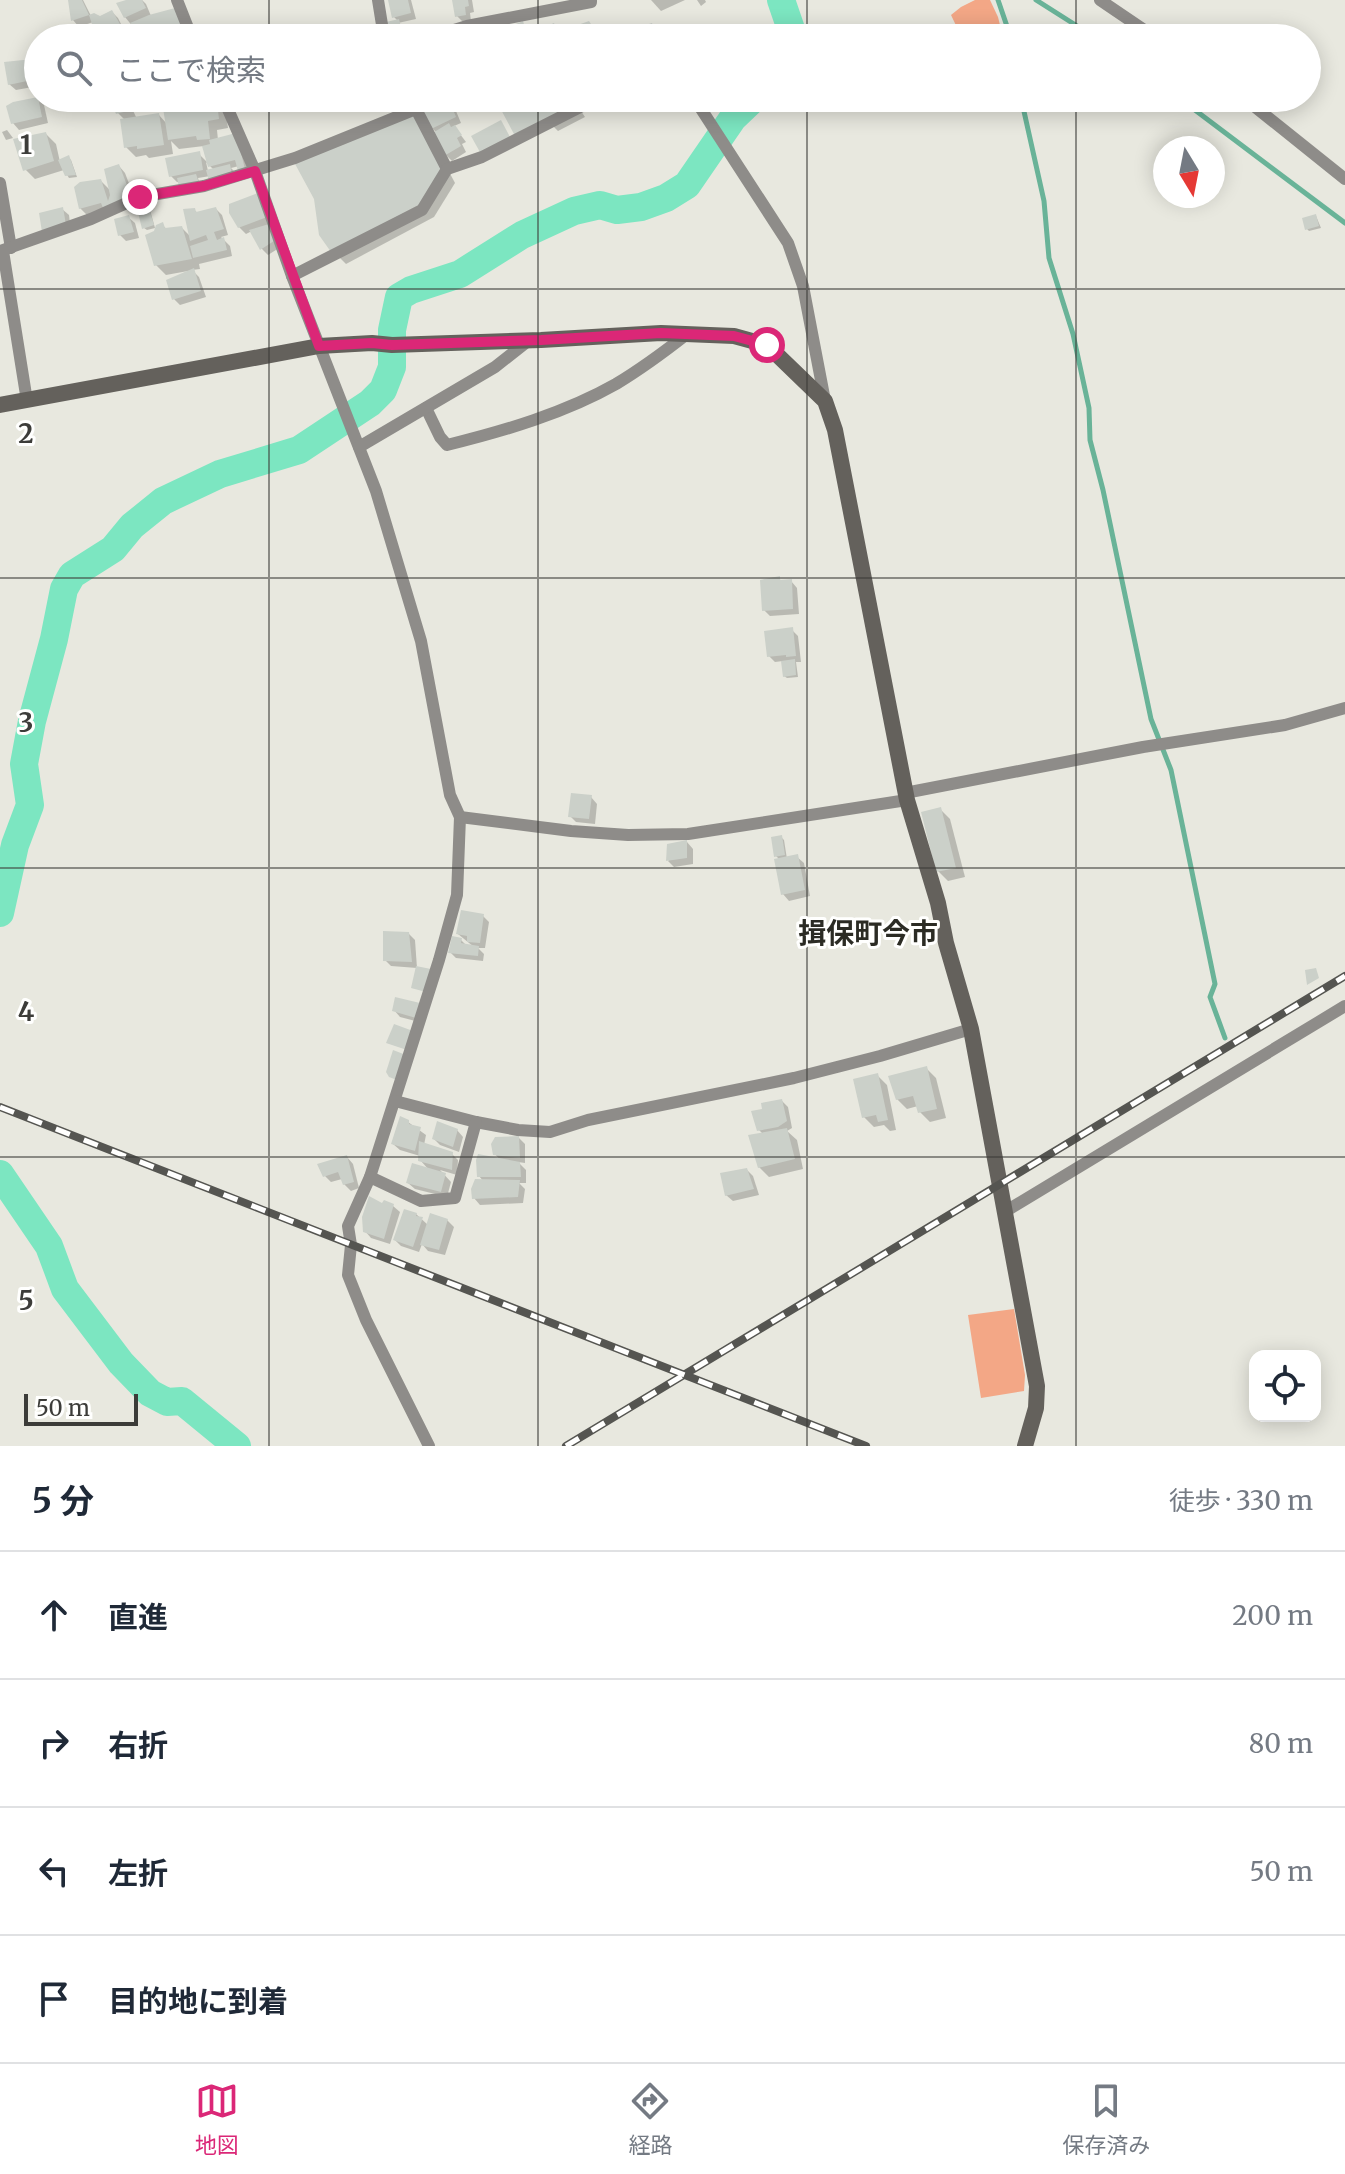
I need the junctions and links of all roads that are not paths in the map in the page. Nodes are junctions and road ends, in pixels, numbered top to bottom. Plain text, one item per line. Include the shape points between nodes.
1 (177, 0) edge
2 (378, 0) edge
3 (591, 0) edge
4 (1100, 0) edge
5 (186, 24) edge
6 (382, 24) edge
7 (477, 24) edge
8 (1135, 24) edge
9 (229, 112) edge
10 (396, 112) edge
11 (418, 112) edge
12 (570, 112) edge
13 (703, 112) edge
14 (1261, 112) edge
15 (447, 169) junction
16 (255, 171) junction
17 (1345, 179) edge
18 (0, 183) edge
19 (5, 250) edge
20 (292, 276) junction
21 (687, 334) junction
22 (528, 341) junction
23 (319, 346) junction
24 (27, 401) junction
25 (825, 401) junction
26 (0, 405) edge
27 (426, 408) junction
28 (359, 447) junction
29 (1345, 708) edge
30 (906, 797) junction
31 (460, 817) junction
32 (1345, 1006) edge
33 (971, 1029) junction
34 (395, 1101) junction
35 (476, 1122) junction
36 (370, 1177) junction
37 (1006, 1211) junction
38 (429, 1446) edge
39 (1025, 1446) edge

1 - 5 street
2 - 6 street
3 - 7 street
4 - 8 street
9 - 16 street
10 - 16 street
11 - 15 street
12 - 15 street
13 - 25 street via 788,243 803,286
14 - 17 street
15 - 20 street via 422,210
16 - 19 street via 140,197
16 - 20 street
18 - 19 street
19 - 24 street
20 - 23 street
21 - 22 street
21 - 25 street via 734,336 767,345
21 - 27 street via 614,385 476,438 447,445
22 - 23 street
22 - 27 street
23 - 24 street
23 - 28 street
24 - 26 street
25 - 30 street
27 - 28 street
28 - 31 street via 413,608 450,795
29 - 30 street via 1285,725 1143,747
30 - 31 street via 688,834 571,831
30 - 33 street
31 - 34 street via 457,895
32 - 37 street
33 - 35 street via 794,1078 550,1132
33 - 37 street
34 - 35 street
34 - 36 street
35 - 36 street via 455,1198 421,1201
36 - 38 street via 348,1226 348,1275
37 - 39 street via 1037,1386

